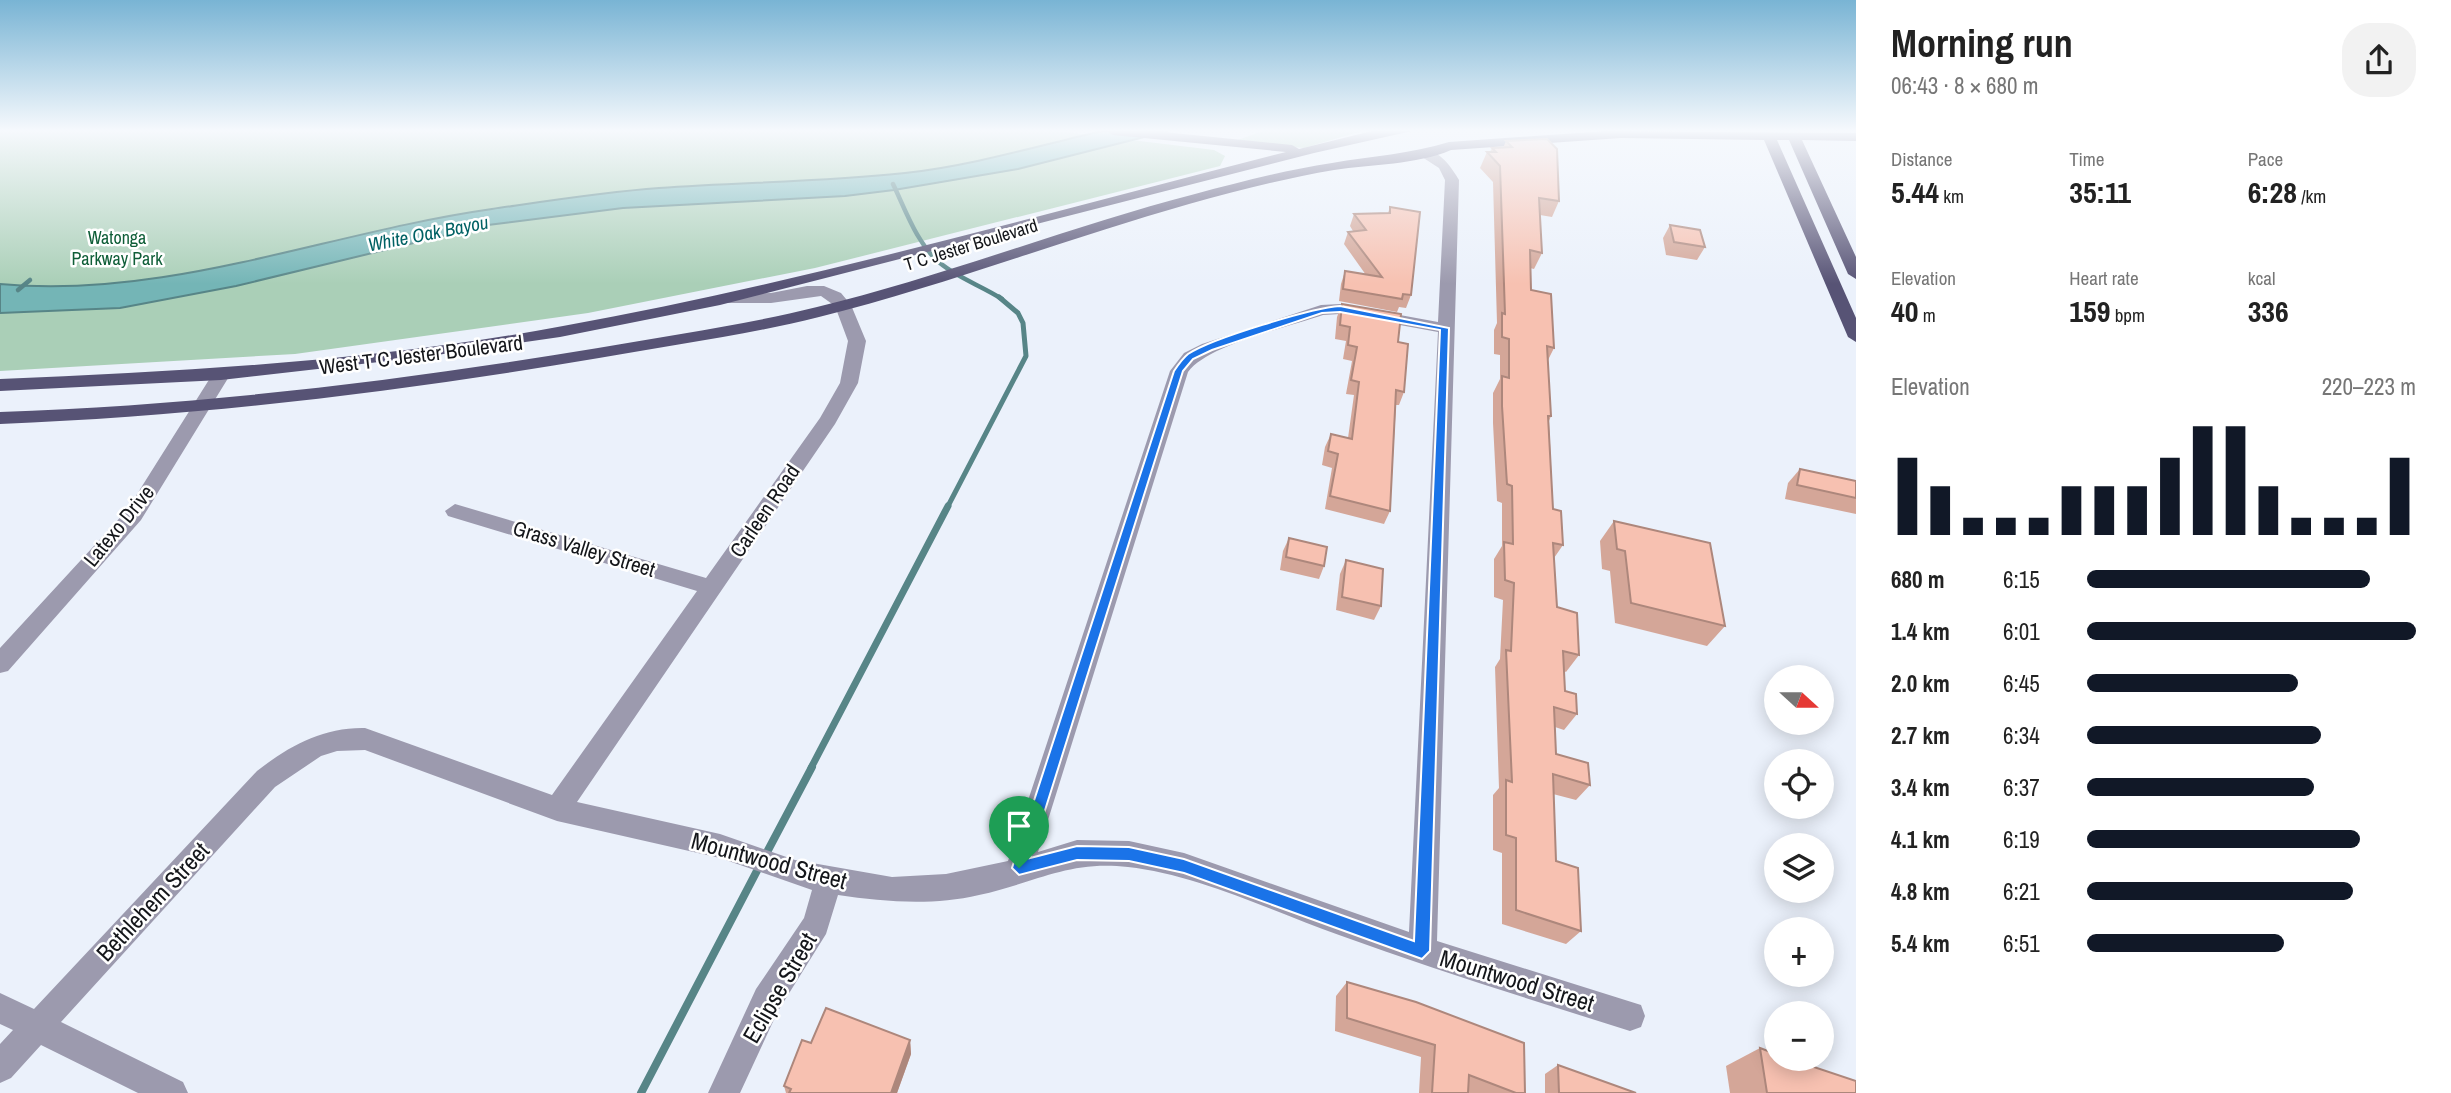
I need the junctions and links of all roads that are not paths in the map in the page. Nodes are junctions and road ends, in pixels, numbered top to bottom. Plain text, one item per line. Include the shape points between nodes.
1 (1192, 182) edge
2 (1268, 182) edge
3 (1452, 182) edge
4 (1789, 182) edge
5 (1814, 182) edge
6 (1128, 198) junction
7 (1145, 213) junction
8 (1813, 240) junction
9 (1842, 244) junction
10 (1856, 274) edge
11 (720, 300) junction
12 (843, 305) junction
13 (1445, 328) junction
14 (1856, 337) edge
15 (222, 375) junction
16 (0, 385) edge
17 (205, 404) junction
18 (0, 418) edge
19 (455, 511) dead end
20 (712, 587) junction
21 (0, 664) edge
22 (314, 747) joint
23 (557, 809) junction
24 (1019, 868) junction
25 (828, 880) junction
26 (1422, 951) junction
27 (0, 1008) edge
28 (1630, 1016) dead end
29 (38, 1026) junction
30 (0, 1067) edge
31 (172, 1093) edge
32 (724, 1093) edge

1 - 6 main road, T C Jester Boulevard
2 - 7 main road, T C Jester Boulevard
3 - 13 street
4 - 8 main road
5 - 9 main road
6 - 7 main road
6 - 11 main road, T C Jester Boulevard
7 - 12 main road, T C Jester Boulevard
8 - 9 main road
8 - 14 main road
9 - 10 main road
11 - 12 street via 824,291
11 - 15 main road, West T C Jester Boulevard via 546,334
12 - 17 main road, West T C Jester Boulevard via 456,377
12 - 20 street, Carleen Road via 857,341 849,383
13 - 24 street via 1340,309 1321,310 1190,357 1179,371
13 - 26 street
15 - 16 main road, West T C Jester Boulevard
15 - 17 street, Latexo Drive
17 - 18 main road, West T C Jester Boulevard
17 - 21 street, Latexo Drive via 134,515
19 - 20 street, Grass Valley Street
20 - 23 street, Carleen Road
22 - 23 street, Mountwood Street via 346,737 365,739
22 - 29 street, Bethlehem Street via 267,779
23 - 25 street, Mountwood Street via 720,846
24 - 25 street, Mountwood Street via 980,882 946,887 892,890
24 - 26 street, Mountwood Street via 1077,853 1129,854 1184,866
25 - 32 street, Eclipse Street via 816,924 767,1000
26 - 28 street, Mountwood Street
27 - 29 street
29 - 30 street, Bethlehem Street
29 - 31 street

